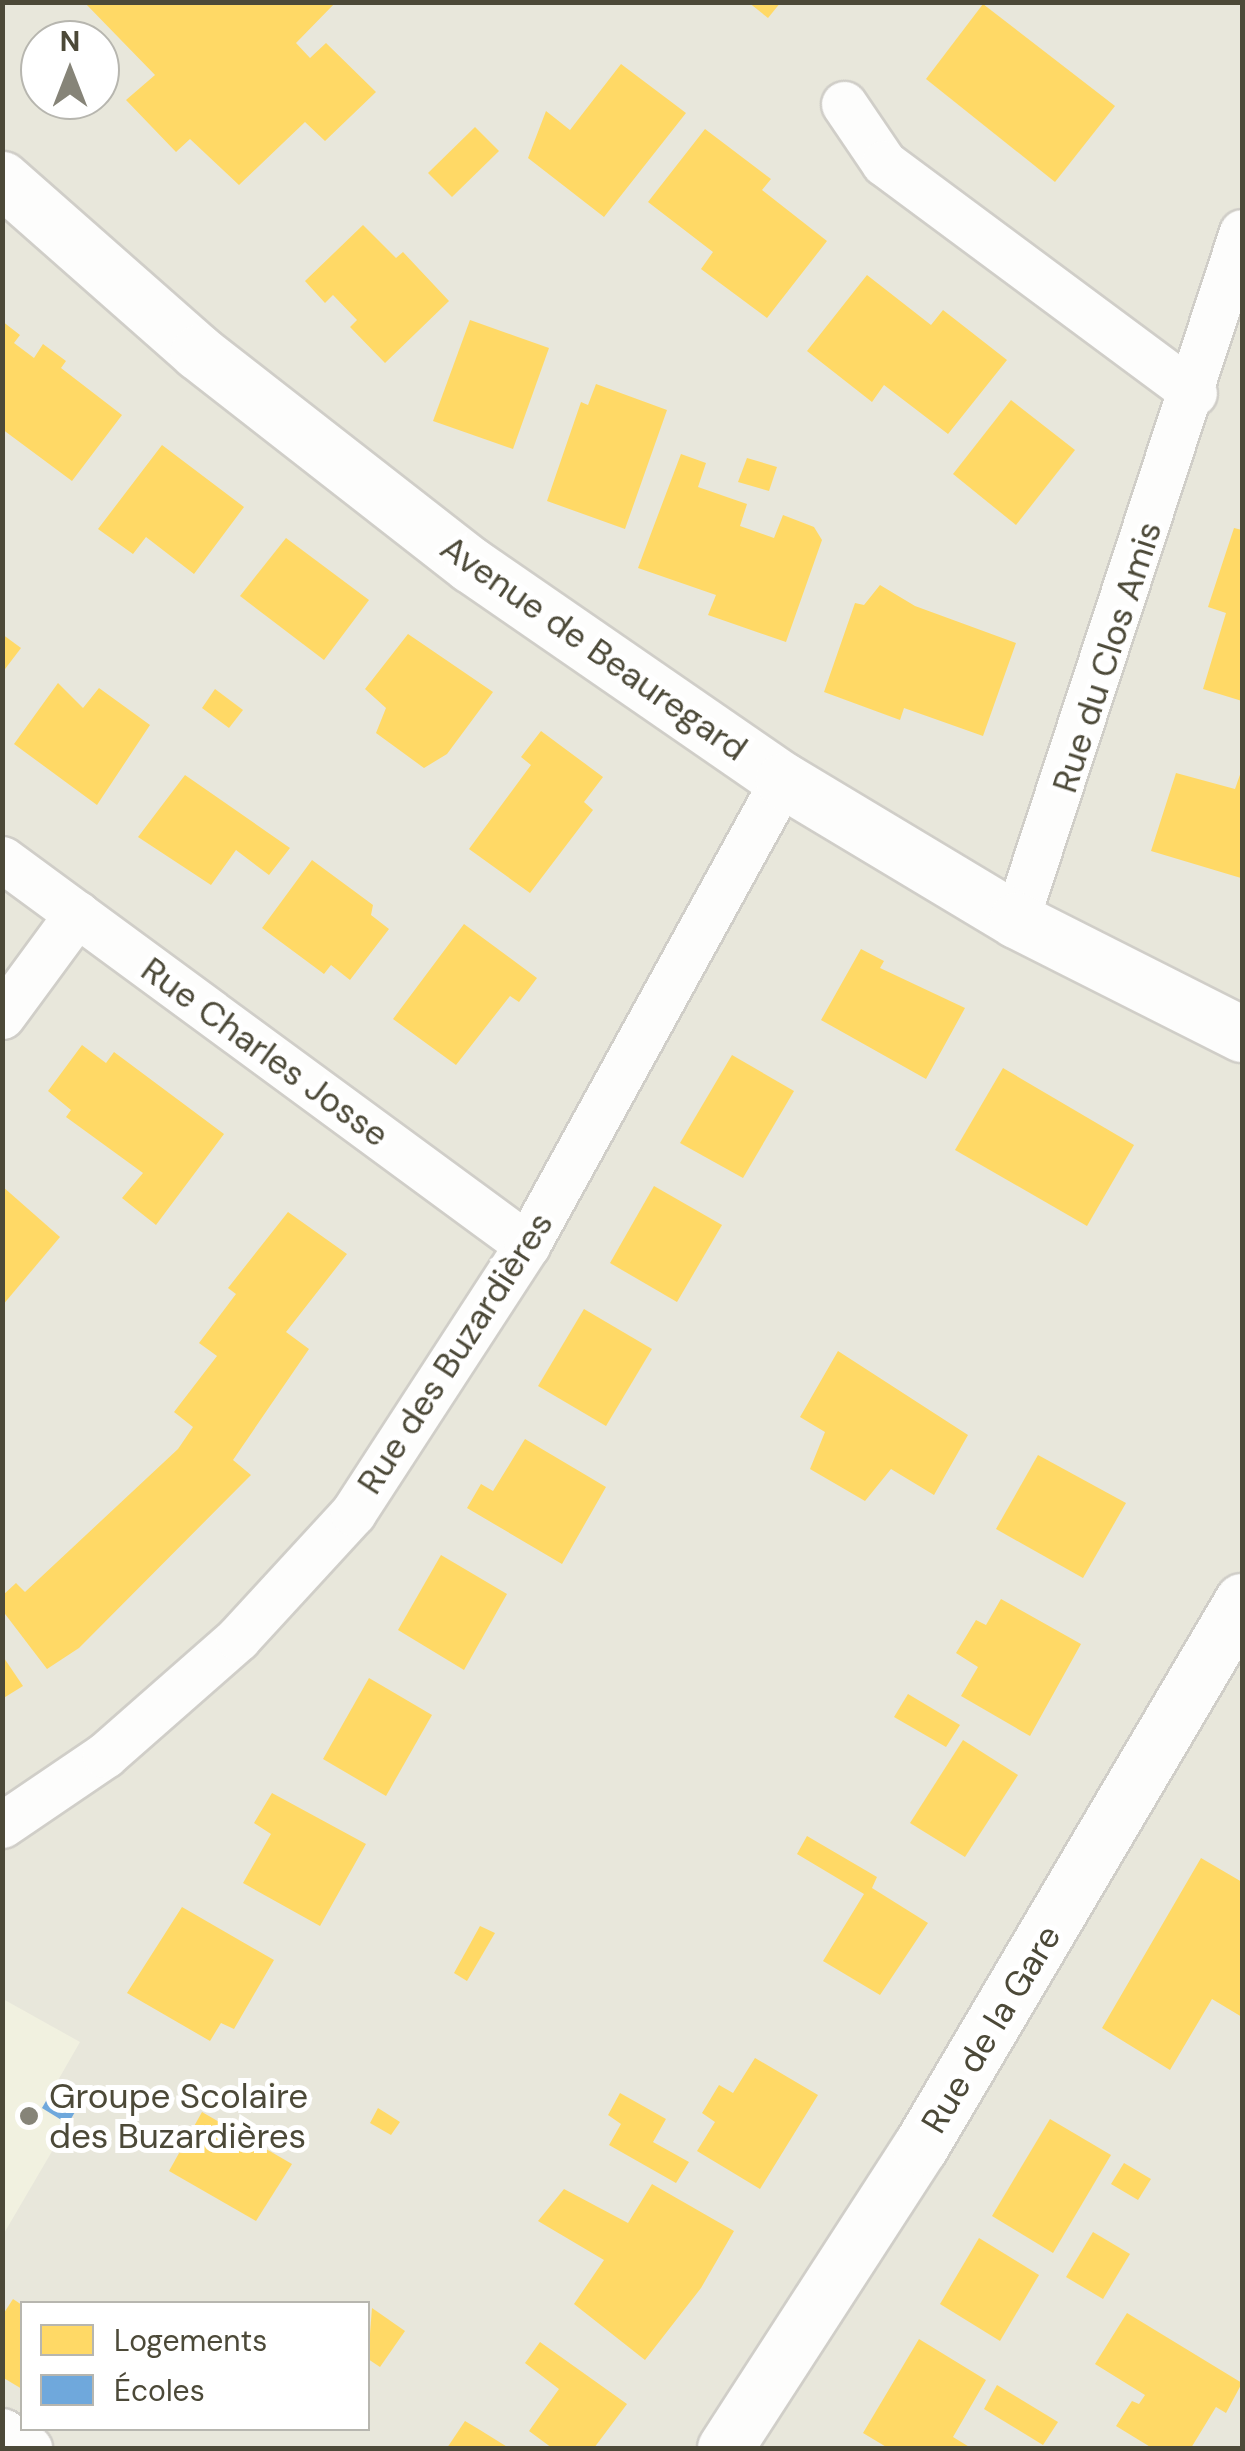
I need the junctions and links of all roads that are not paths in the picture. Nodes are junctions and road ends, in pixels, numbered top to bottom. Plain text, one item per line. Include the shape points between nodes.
1 (844, 104) dead end
2 (2, 179) edge
3 (1242, 232) edge
4 (1194, 393) junction
5 (782, 780) junction
6 (2, 859) edge
7 (77, 914) junction
8 (1016, 920) junction
9 (2, 1016) edge
10 (1242, 1034) edge
11 (527, 1245) junction
12 (1242, 1601) edge
13 (2, 1825) edge
14 (2, 2431) edge
15 (29, 2448) edge
16 (725, 2448) edge

1 - 4 street via 884,162
2 - 5 street, Avenue de Beauregard via 198,352 471,565
3 - 4 street, Rue du Clos Amis
4 - 8 street, Rue du Clos Amis
5 - 8 street, Avenue de Beauregard
5 - 11 street, Rue des Buzardières
6 - 7 street, Rue Charles Josse
7 - 9 street
7 - 11 street, Rue Charles Josse
8 - 10 street, Avenue de Beauregard
11 - 13 street, Rue des Buzardières via 353,1513 238,1638 105,1755
12 - 16 street, Rue de la Gare via 920,2148
14 - 15 street

